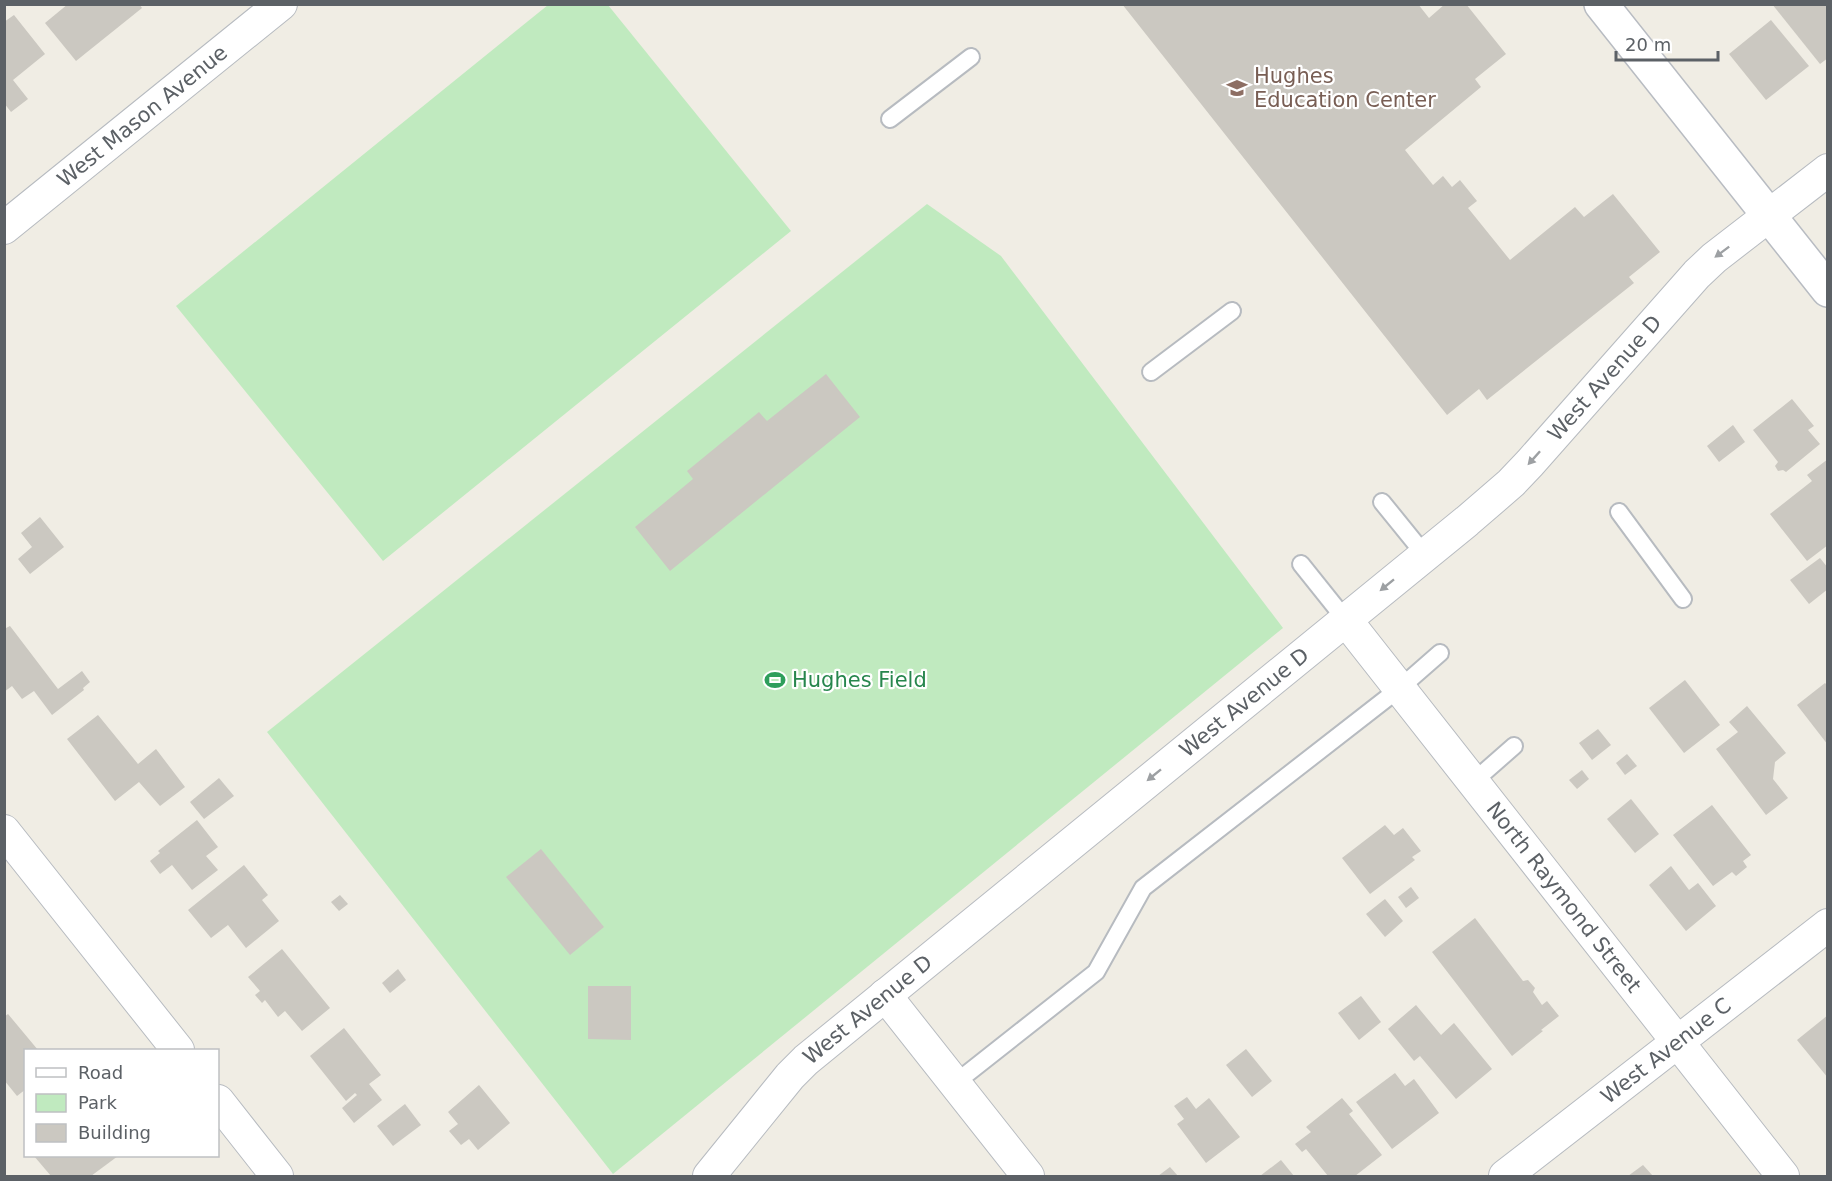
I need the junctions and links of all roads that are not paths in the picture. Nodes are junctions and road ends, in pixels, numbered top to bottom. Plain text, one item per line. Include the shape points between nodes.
1 (281, 4) edge
2 (1601, 4) edge
3 (971, 57) dead end
4 (890, 119) dead end
5 (1827, 170) edge
6 (1768, 216) junction
7 (4, 228) edge
8 (1827, 290) edge
9 (1232, 310) dead end
10 (1151, 372) dead end
11 (1382, 502) dead end
12 (1619, 512) dead end
13 (1425, 555) junction
14 (1301, 564) dead end
15 (1683, 598) dead end
16 (1346, 619) junction
17 (1440, 653) dead end
18 (1400, 688) junction
19 (1514, 746) dead end
20 (1473, 782) junction
21 (4, 831) edge
22 (1827, 925) edge
23 (885, 995) junction
24 (1678, 1042) junction
25 (177, 1049) edge
26 (954, 1084) junction
27 (219, 1102) edge
28 (277, 1176) edge
29 (709, 1176) edge
30 (1028, 1176) edge
31 (1505, 1176) edge
32 (1782, 1176) edge

1 - 7 street, West Mason Avenue
2 - 6 main road
3 - 4 lane
5 - 6 street, West Avenue D
6 - 8 main road
6 -> 13 street, West Avenue D via 1697,274 1511,483
9 - 10 lane
11 - 13 lane
12 - 15 lane
13 -> 16 street, West Avenue D
14 - 16 lane
16 - 18 street, North Raymond Street
16 -> 23 street, West Avenue D
17 - 18 lane
18 - 20 street, North Raymond Street
18 - 26 lane via 1143,888 1096,972
19 - 20 lane
20 - 24 street, North Raymond Street
21 - 25 street
22 - 24 street, West Avenue C
23 - 26 street
23 - 29 street, West Avenue D via 790,1076
24 - 31 street, West Avenue C
24 - 32 street, North Raymond Street
26 - 30 street
27 - 28 street

